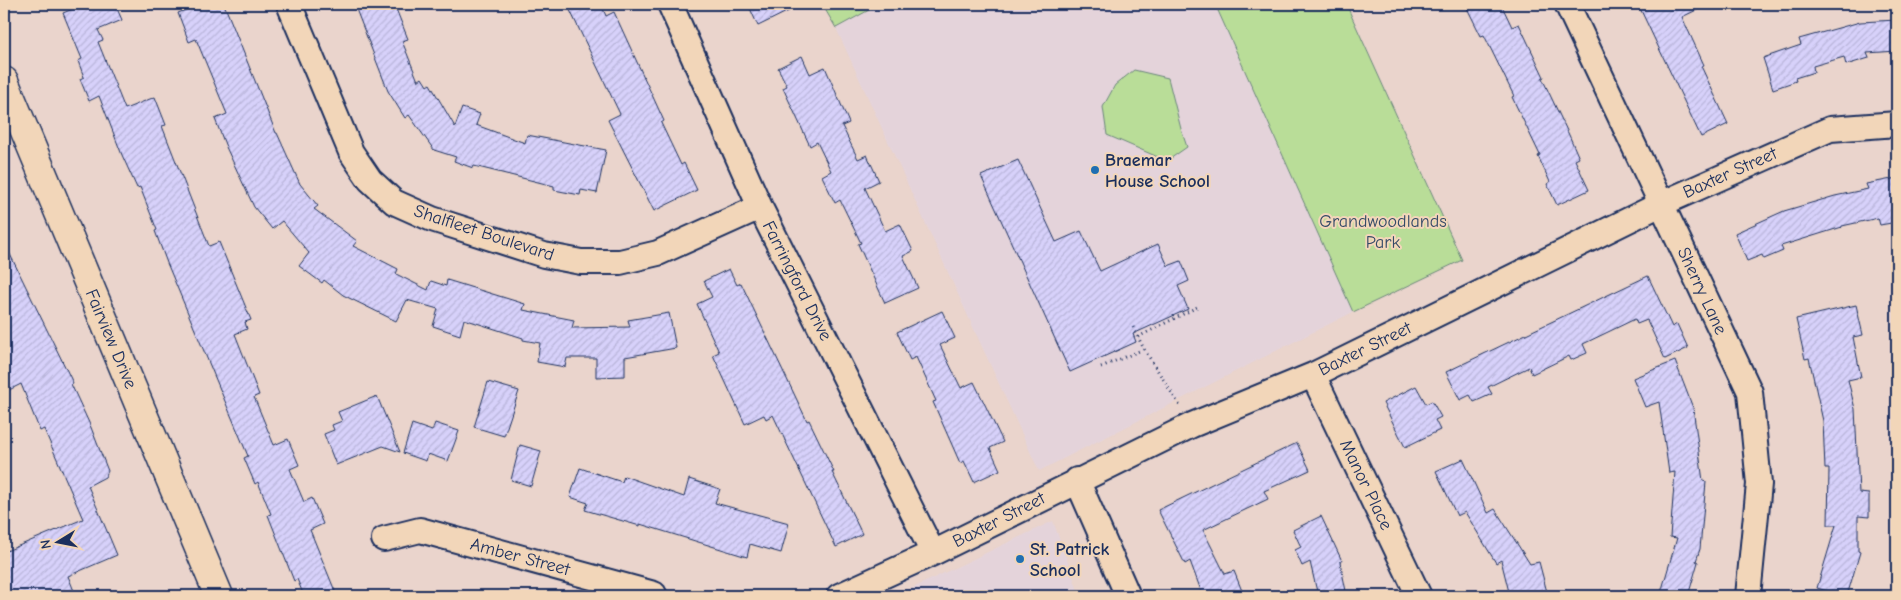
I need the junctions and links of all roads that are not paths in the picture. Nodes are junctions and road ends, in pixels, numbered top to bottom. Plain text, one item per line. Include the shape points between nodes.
1 (289, 4) edge
2 (670, 4) edge
3 (1567, 4) edge
4 (4, 81) edge
5 (1897, 124) edge
6 (1661, 204) junction
7 (760, 207) junction
8 (1313, 375) junction
9 (1077, 480) junction
10 (384, 539) dead end
11 (933, 553) junction
12 (219, 596) edge
13 (654, 596) edge
14 (840, 596) edge
15 (1128, 596) edge
16 (1419, 596) edge
17 (1748, 596) edge

1 - 7 street, Shalfleet Boulevard via 351,152 370,180 394,202 432,219 544,255 581,262 620,262 658,253
2 - 7 street, Farringford Drive
3 - 6 street, Sherry Lane
4 - 12 main road, Fairview Drive
5 - 6 street, Baxter Street via 1830,129
6 - 8 street, Baxter Street
6 - 17 street, Sherry Lane via 1750,392 1759,484
7 - 11 street, Farringford Drive
8 - 9 street, Baxter Street via 1192,425
8 - 16 street, Manor Place
9 - 11 street, Baxter Street
9 - 15 street
10 - 13 street, Amber Street via 420,530
11 - 14 street, Baxter Street

